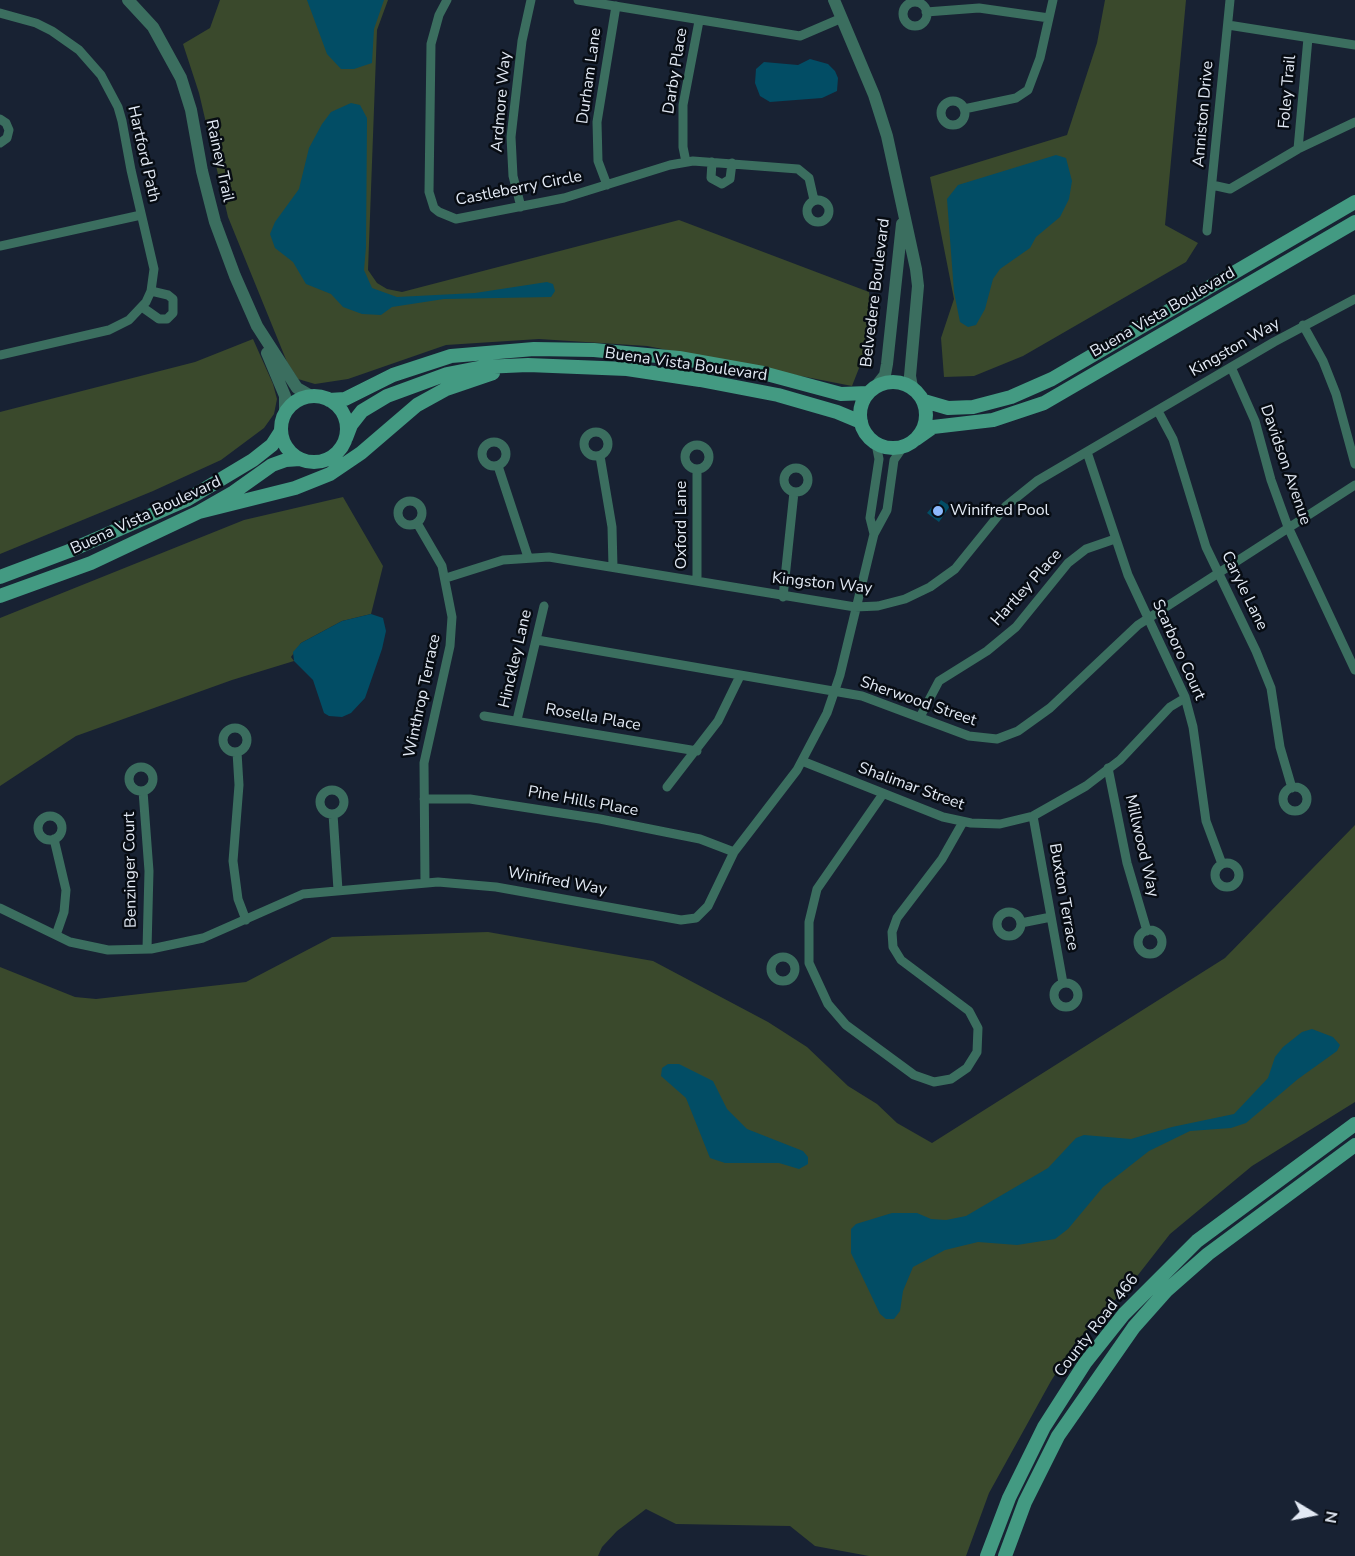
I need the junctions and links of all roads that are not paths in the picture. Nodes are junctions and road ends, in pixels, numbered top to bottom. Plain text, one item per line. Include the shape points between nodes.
1 (128, 0) edge
2 (447, 0) edge
3 (531, 0) edge
4 (579, 0) edge
5 (834, 0) edge
6 (1053, 0) edge
7 (1230, 0) edge
8 (616, 6) junction
9 (926, 12) dead end
10 (0, 13) edge
11 (842, 18) junction
12 (1049, 18) junction
13 (699, 21) junction
14 (1228, 25) junction
15 (1308, 38) junction
16 (1355, 45) edge
17 (964, 109) dead end
18 (0, 119) edge
19 (1355, 122) edge
20 (0, 143) edge
21 (1298, 149) junction
22 (686, 162) junction
23 (712, 162) junction
24 (732, 163) junction
25 (607, 185) junction
26 (1212, 185) junction
27 (814, 200) dead end
28 (902, 202) junction
29 (1355, 202) edge
30 (521, 207) junction
31 (141, 215) junction
32 (1355, 222) edge
33 (1207, 231) dead end
34 (0, 246) edge
35 (151, 291) junction
36 (1355, 299) edge
37 (142, 307) junction
38 (1303, 325) junction
39 (262, 338) junction
40 (0, 355) edge
41 (528, 365) junction
42 (1231, 367) junction
43 (912, 387) junction
44 (872, 389) junction
45 (311, 396) junction
46 (329, 400) junction
47 (924, 401) junction
48 (1158, 411) junction
49 (285, 414) junction
50 (861, 422) junction
51 (281, 431) junction
52 (346, 438) junction
53 (916, 439) junction
54 (876, 444) junction
55 (903, 447) junction
56 (1087, 452) junction
57 (600, 456) dead end
58 (300, 459) junction
59 (1355, 464) edge
60 (498, 466) dead end
61 (697, 469) dead end
62 (1355, 485) edge
63 (794, 492) dead end
64 (199, 512) junction
65 (417, 523) dead end
66 (1288, 527) junction
67 (874, 534) junction
68 (1115, 539) junction
69 (528, 557) junction
70 (613, 567) junction
71 (1218, 573) junction
72 (0, 577) edge
73 (446, 578) junction
74 (697, 581) junction
75 (0, 596) edge
76 (783, 597) junction
77 (544, 606) dead end
78 (855, 607) junction
79 (1147, 618) junction
80 (537, 640) junction
81 (1355, 670) edge
82 (740, 676) junction
83 (835, 691) junction
84 (1185, 698) junction
85 (484, 716) dead end
86 (920, 717) junction
87 (517, 720) junction
88 (697, 751) junction
89 (237, 752) dead end
90 (802, 761) junction
91 (1108, 768) junction
92 (668, 787) dead end
93 (1292, 788) dead end
94 (143, 791) dead end
95 (883, 794) junction
96 (424, 799) junction
97 (333, 814) dead end
98 (1033, 816) junction
99 (963, 822) junction
100 (54, 839) dead end
101 (734, 852) junction
102 (1222, 864) dead end
103 (425, 883) junction
104 (338, 891) junction
105 (0, 908) edge
106 (1051, 917) junction
107 (246, 920) junction
108 (1021, 923) dead end
109 (1147, 931) dead end
110 (56, 935) junction
111 (147, 949) junction
112 (809, 963) junction
113 (795, 966) dead end
114 (1063, 983) dead end
115 (1355, 1124) edge
116 (1355, 1145) edge
117 (1019, 1477) junction
118 (1025, 1502) junction
119 (987, 1556) edge
120 (1005, 1556) edge

1 - 39 street, Rainey Trail via 153,27 181,78 215,222
2 - 30 street, Castleberry Circle via 431,44 431,201 439,212 456,219
3 - 30 street, Ardmore Way via 511,137 513,176
4 - 8 street
5 - 11 street, Belvedere Boulevard
6 - 12 street
7 - 14 street, Anniston Drive
8 - 13 street
8 - 25 street, Durham Lane via 597,122 597,160
9 - 12 street via 980,8
10 - 31 street, Hartford Path via 52,31 79,50 100,75 118,107
11 - 13 street via 800,36
11 - 28 street, Belvedere Boulevard via 874,95
12 - 17 street via 1031,84 1023,94
13 - 22 street, Darby Place via 683,105
14 - 15 street
14 - 26 street, Anniston Drive
15 - 16 street
15 - 21 street, Foley Trail
18 - 20 street via 9,130
19 - 21 street
21 - 26 street via 1230,189
22 - 23 street, Castleberry Circle
22 - 25 street, Castleberry Circle
23 - 24 street, Castleberry Circle
23 - 24 street via 711,178 722,184 730,179
24 - 27 street, Castleberry Circle via 798,169 809,178
25 - 30 street, Castleberry Circle
26 - 33 street, Anniston Drive
28 - 43 street, Belvedere Boulevard via 918,286
28 - 44 street, Belvedere Boulevard via 902,236 887,364 885,375
29 - 47 main road, Buena Vista Boulevard via 1052,379 1011,397 973,407 948,408
31 - 34 street
31 - 35 street, Hartford Path via 154,269
32 - 53 main road, Buena Vista Boulevard via 1044,403 993,420 933,427
35 - 37 street, Hartford Path
35 - 37 street via 173,299 173,313 167,319 159,319
36 - 38 street, Kingston Way
37 - 40 street, Hartford Path via 129,320 109,330
38 - 42 street, Kingston Way
38 - 59 street via 1336,394
39 - 45 street, Rainey Trail via 297,388
39 - 49 street, Rainey Trail via 285,396
41 - 50 main road, Buena Vista Boulevard via 627,369 700,380 778,395
41 - 52 main road, Buena Vista Boulevard via 447,374 387,396 362,411
41 - 64 main road via 446,388 417,405 330,474 295,488
42 - 48 street, Kingston Way
42 - 66 street, Davidson Avenue via 1255,421
43 - 44 main road, Buena Vista Boulevard via 895,381
43 - 47 main road
44 - 46 main road, Buena Vista Boulevard via 841,394 753,371 679,358 534,349 451,356 393,375 345,399
44 - 50 main road via 862,402
45 - 46 main road
45 - 49 main road via 291,405
46 - 52 main road via 346,420
47 - 53 main road via 926,422
48 - 56 street, Kingston Way
48 - 71 street, Caryle Lane via 1173,439 1198,527
49 - 51 main road
50 - 54 main road
51 - 58 main road via 291,452
51 - 72 main road, Buena Vista Boulevard via 272,445 253,460 188,500
52 - 58 main road via 333,456 323,461
53 - 55 main road, Buena Vista Boulevard
54 - 55 main road
54 - 67 street via 879,459 870,518
55 - 67 street via 894,460 887,510
56 - 68 street, Scarboro Court
56 - 78 street, Kingston Way via 1021,492 943,580 903,600
57 - 70 street via 612,527
58 - 64 main road, Buena Vista Boulevard via 272,465
60 - 69 street
61 - 74 street, Oxford Lane
62 - 66 street, Sherwood Street
63 - 76 street
64 - 75 main road, Buena Vista Boulevard via 91,563
65 - 73 street, Winthrop Terrace via 436,552
66 - 71 street, Sherwood Street
66 - 81 street, Davidson Avenue
67 - 78 street, Winifred Way
68 - 79 street, Scarboro Court
68 - 86 street, Hartley Place via 1086,549 1068,563 1016,627 939,681
69 - 70 street, Kingston Way
69 - 73 street, Kingston Way via 482,565
70 - 74 street, Kingston Way
71 - 79 street, Sherwood Street
71 - 93 street, Caryle Lane via 1271,688 1280,747
73 - 96 street, Winthrop Terrace via 452,630 426,751
74 - 76 street, Kingston Way
76 - 78 street, Kingston Way
77 - 80 street, Hinckley Lane
78 - 83 street, Winifred Way
79 - 84 street, Scarboro Court
79 - 86 street, Sherwood Street via 1050,708 1007,736 979,739
80 - 82 street, Sherwood Street
80 - 87 street, Hinckley Lane
82 - 83 street, Sherwood Street
82 - 88 street via 728,705
83 - 86 street, Sherwood Street via 870,698
83 - 90 street, Winifred Way via 819,732
84 - 91 street, Shalimar Street via 1170,707
84 - 102 street, Scarboro Court via 1206,821
85 - 87 street, Rosella Place
87 - 88 street, Rosella Place
88 - 92 street
89 - 107 street via 239,785 233,861
90 - 95 street, Shalimar Street
90 - 101 street, Winifred Way
91 - 98 street, Shalimar Street via 1066,799
91 - 109 street, Millwood Way via 1127,862
94 - 111 street, Benzinger Court via 149,871
95 - 99 street, Shalimar Street
95 - 112 street via 818,889 809,922
96 - 101 street, Pine Hills Place via 470,799 600,819 700,838
96 - 103 street, Winthrop Terrace
97 - 104 street
98 - 99 street, Shalimar Street via 1000,824
98 - 106 street, Buxton Terrace
99 - 112 street via 897,918 891,940 901,960 962,1005 974,1019 978,1044 967,1068 951,1079 934,1082 914,1075 837,1015 820,990
100 - 110 street via 66,890
101 - 103 street, Winifred Way via 708,906 688,921 485,885
103 - 104 street, Winifred Way
104 - 107 street, Winifred Way via 303,894
105 - 110 street, Winifred Way
106 - 108 street
106 - 114 street, Buxton Terrace
107 - 111 street, Winifred Way via 203,938
110 - 111 street, Winifred Way via 94,949
112 - 113 street
115 - 117 main road, County Road 466 via 1236,1210 1153,1282 1085,1363 1044,1427
116 - 118 main road, County Road 466 via 1249,1222 1162,1296 1097,1377 1058,1436
117 - 118 main road via 1017,1490
117 - 119 main road, County Road 466
118 - 120 main road, County Road 466

